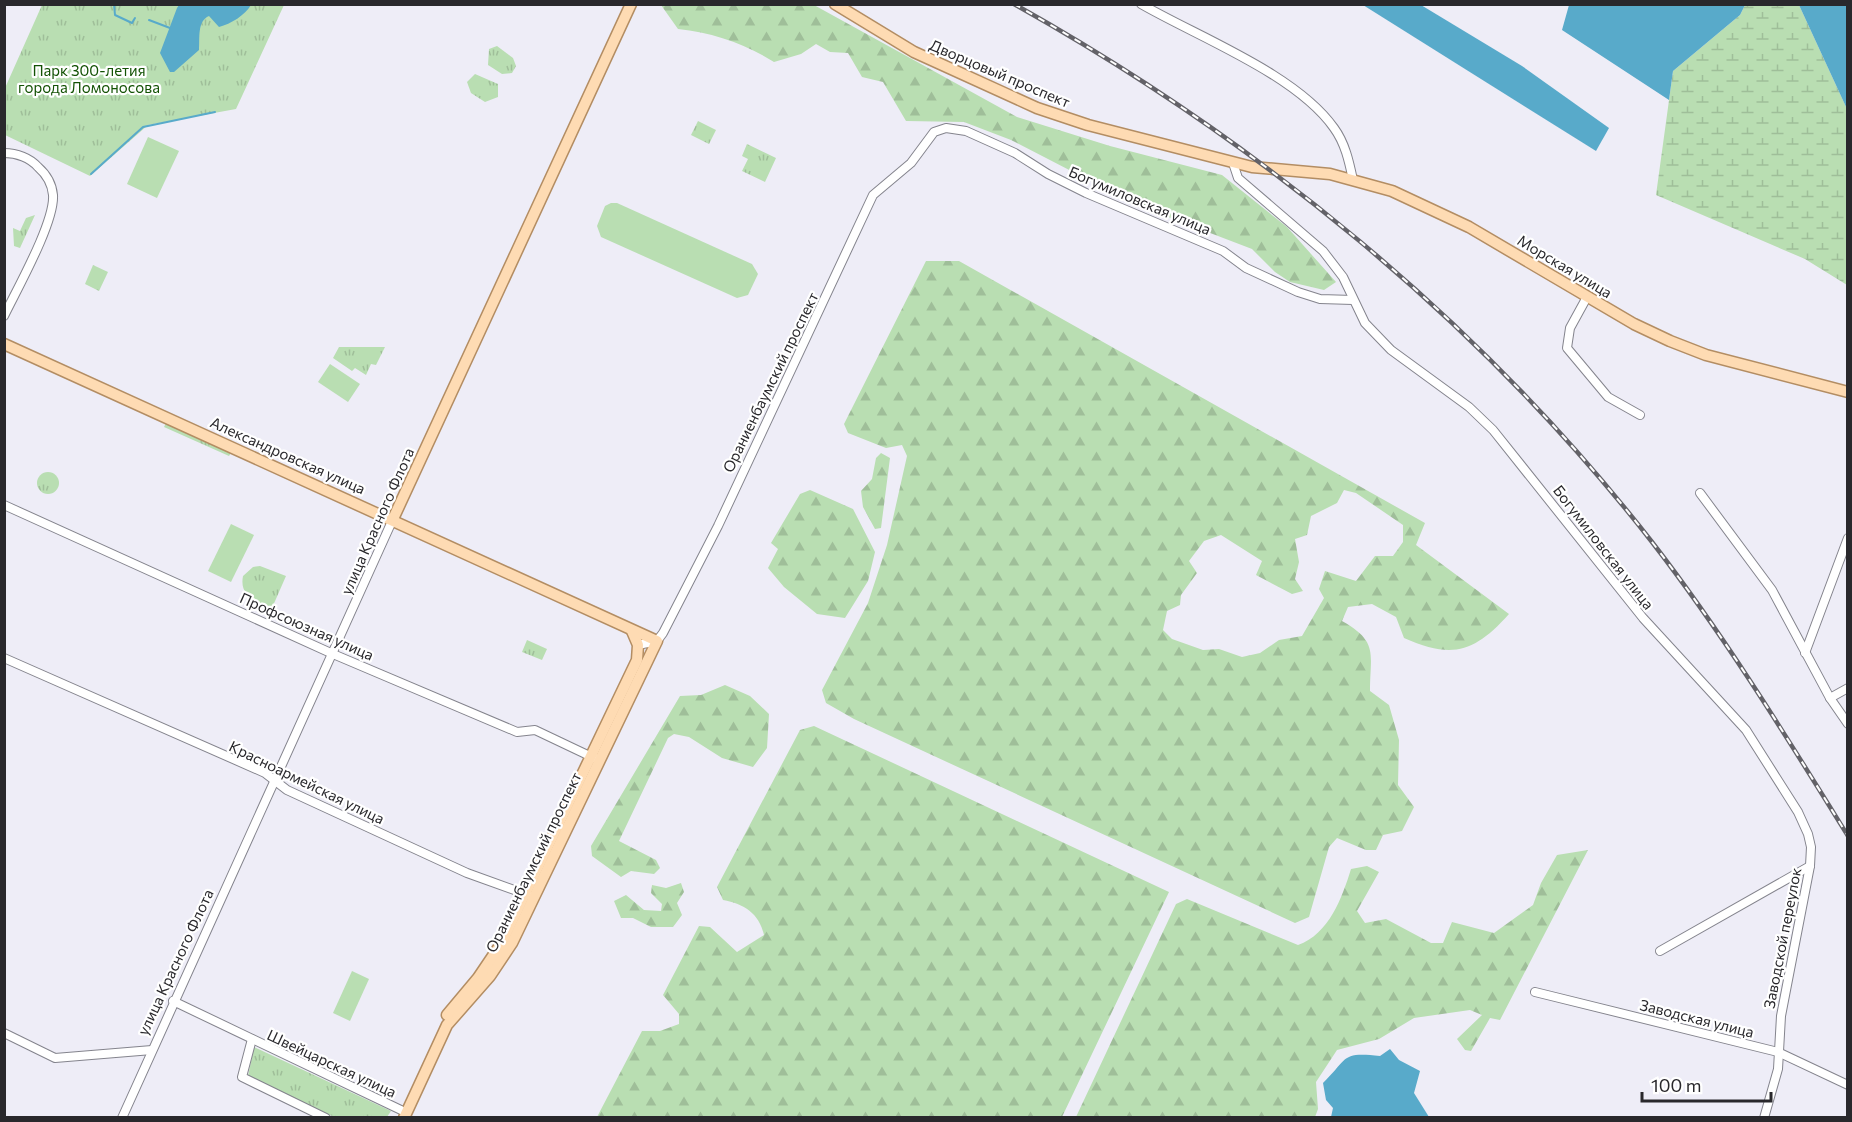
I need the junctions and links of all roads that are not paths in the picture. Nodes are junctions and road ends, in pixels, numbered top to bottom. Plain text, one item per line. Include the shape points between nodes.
1 (631, 4) edge
2 (836, 4) edge
3 (1141, 4) edge
4 (1150, 7) edge
5 (924, 146) joint
6 (4, 153) edge
7 (1233, 163) junction
8 (1268, 169) joint
9 (1353, 180) junction
10 (1587, 297) junction
11 (1353, 300) junction
12 (4, 316) edge
13 (4, 344) edge
14 (1848, 392) edge
15 (1640, 416) dead end
16 (1700, 493) dead end
17 (4, 505) edge
18 (393, 519) junction
19 (1848, 538) edge
20 (632, 631) junction
21 (657, 641) junction
22 (638, 645) junction
23 (1805, 653) junction
24 (333, 654) junction
25 (4, 658) edge
26 (1848, 688) edge
27 (1830, 698) junction
28 (1848, 724) edge
29 (595, 758) junction
30 (275, 781) junction
31 (1808, 834) joint
32 (1810, 866) junction
33 (529, 895) junction
34 (1660, 951) dead end
35 (1535, 992) dead end
36 (173, 1001) junction
37 (4, 1033) edge
38 (252, 1039) junction
39 (152, 1050) junction
40 (1779, 1052) junction
41 (1848, 1085) edge
42 (401, 1115) edge
43 (122, 1118) edge
44 (326, 1118) edge
45 (1764, 1118) edge

1 - 18 main road, улица Красного Флота
2 - 7 main road, Дворцовый проспект via 923,56 1037,108
3 - 4 street
4 - 9 street via 1305,97 1343,142
5 - 11 street, Богумиловская улица via 934,132 946,128 987,138 1077,188 1214,247 1246,268 1298,292 1320,299
5 - 21 street, Ораниенбаумский проспект via 897,177 873,195 718,526
6 - 12 street via 35,163 48,179 53,194 50,217
7 - 8 main road, Дворцовый проспект
7 - 11 street, Богумиловская улица via 1238,178 1323,251
8 - 9 main road, Морская улица
9 - 10 main road, Морская улица via 1431,208
10 - 14 main road, Морская улица via 1634,324 1706,355
10 - 15 street via 1569,328 1567,348 1608,397
11 - 31 street, Богумиловская улица via 1365,323 1391,350 1469,407 1493,430 1643,618 1746,730
13 - 18 main road, Александровская улица
16 - 23 street via 1772,590
17 - 24 street, Профсоюзная улица
18 - 20 main road, Александровская улица
18 - 24 street, улица Красного Флота
19 - 23 street
20 - 21 main road, Александровская улица
20 - 22 main road
21 - 22 street
21 - 29 main road, Ораниенбаумский проспект
22 - 29 main road, Ораниенбаумский проспект via 637,660
23 - 27 street
24 - 29 street, Профсоюзная улица via 517,732 535,730
24 - 30 street, улица Красного Флота
25 - 30 street, Красноармейская улица via 265,773
26 - 27 street
27 - 28 street
29 - 33 main road, Ораниенбаумский проспект
30 - 33 street, Красноармейская улица via 467,873
30 - 36 street, улица Красного Флота
31 - 32 street, Заводской переулок
32 - 34 street
32 - 40 street, Заводской переулок via 1781,1016
33 - 42 main road, Ораниенбаумский проспект via 487,965 448,1013
35 - 40 street, Заводская улица
36 - 38 street, Швейцарская улица
36 - 39 street, улица Красного Флота
37 - 39 street via 55,1058
38 - 42 street, Швейцарская улица
38 - 44 street, Швейцарская улица via 242,1077
39 - 43 street, улица Красного Флота
40 - 41 street, Заводская улица
40 - 45 street, Заводской переулок

